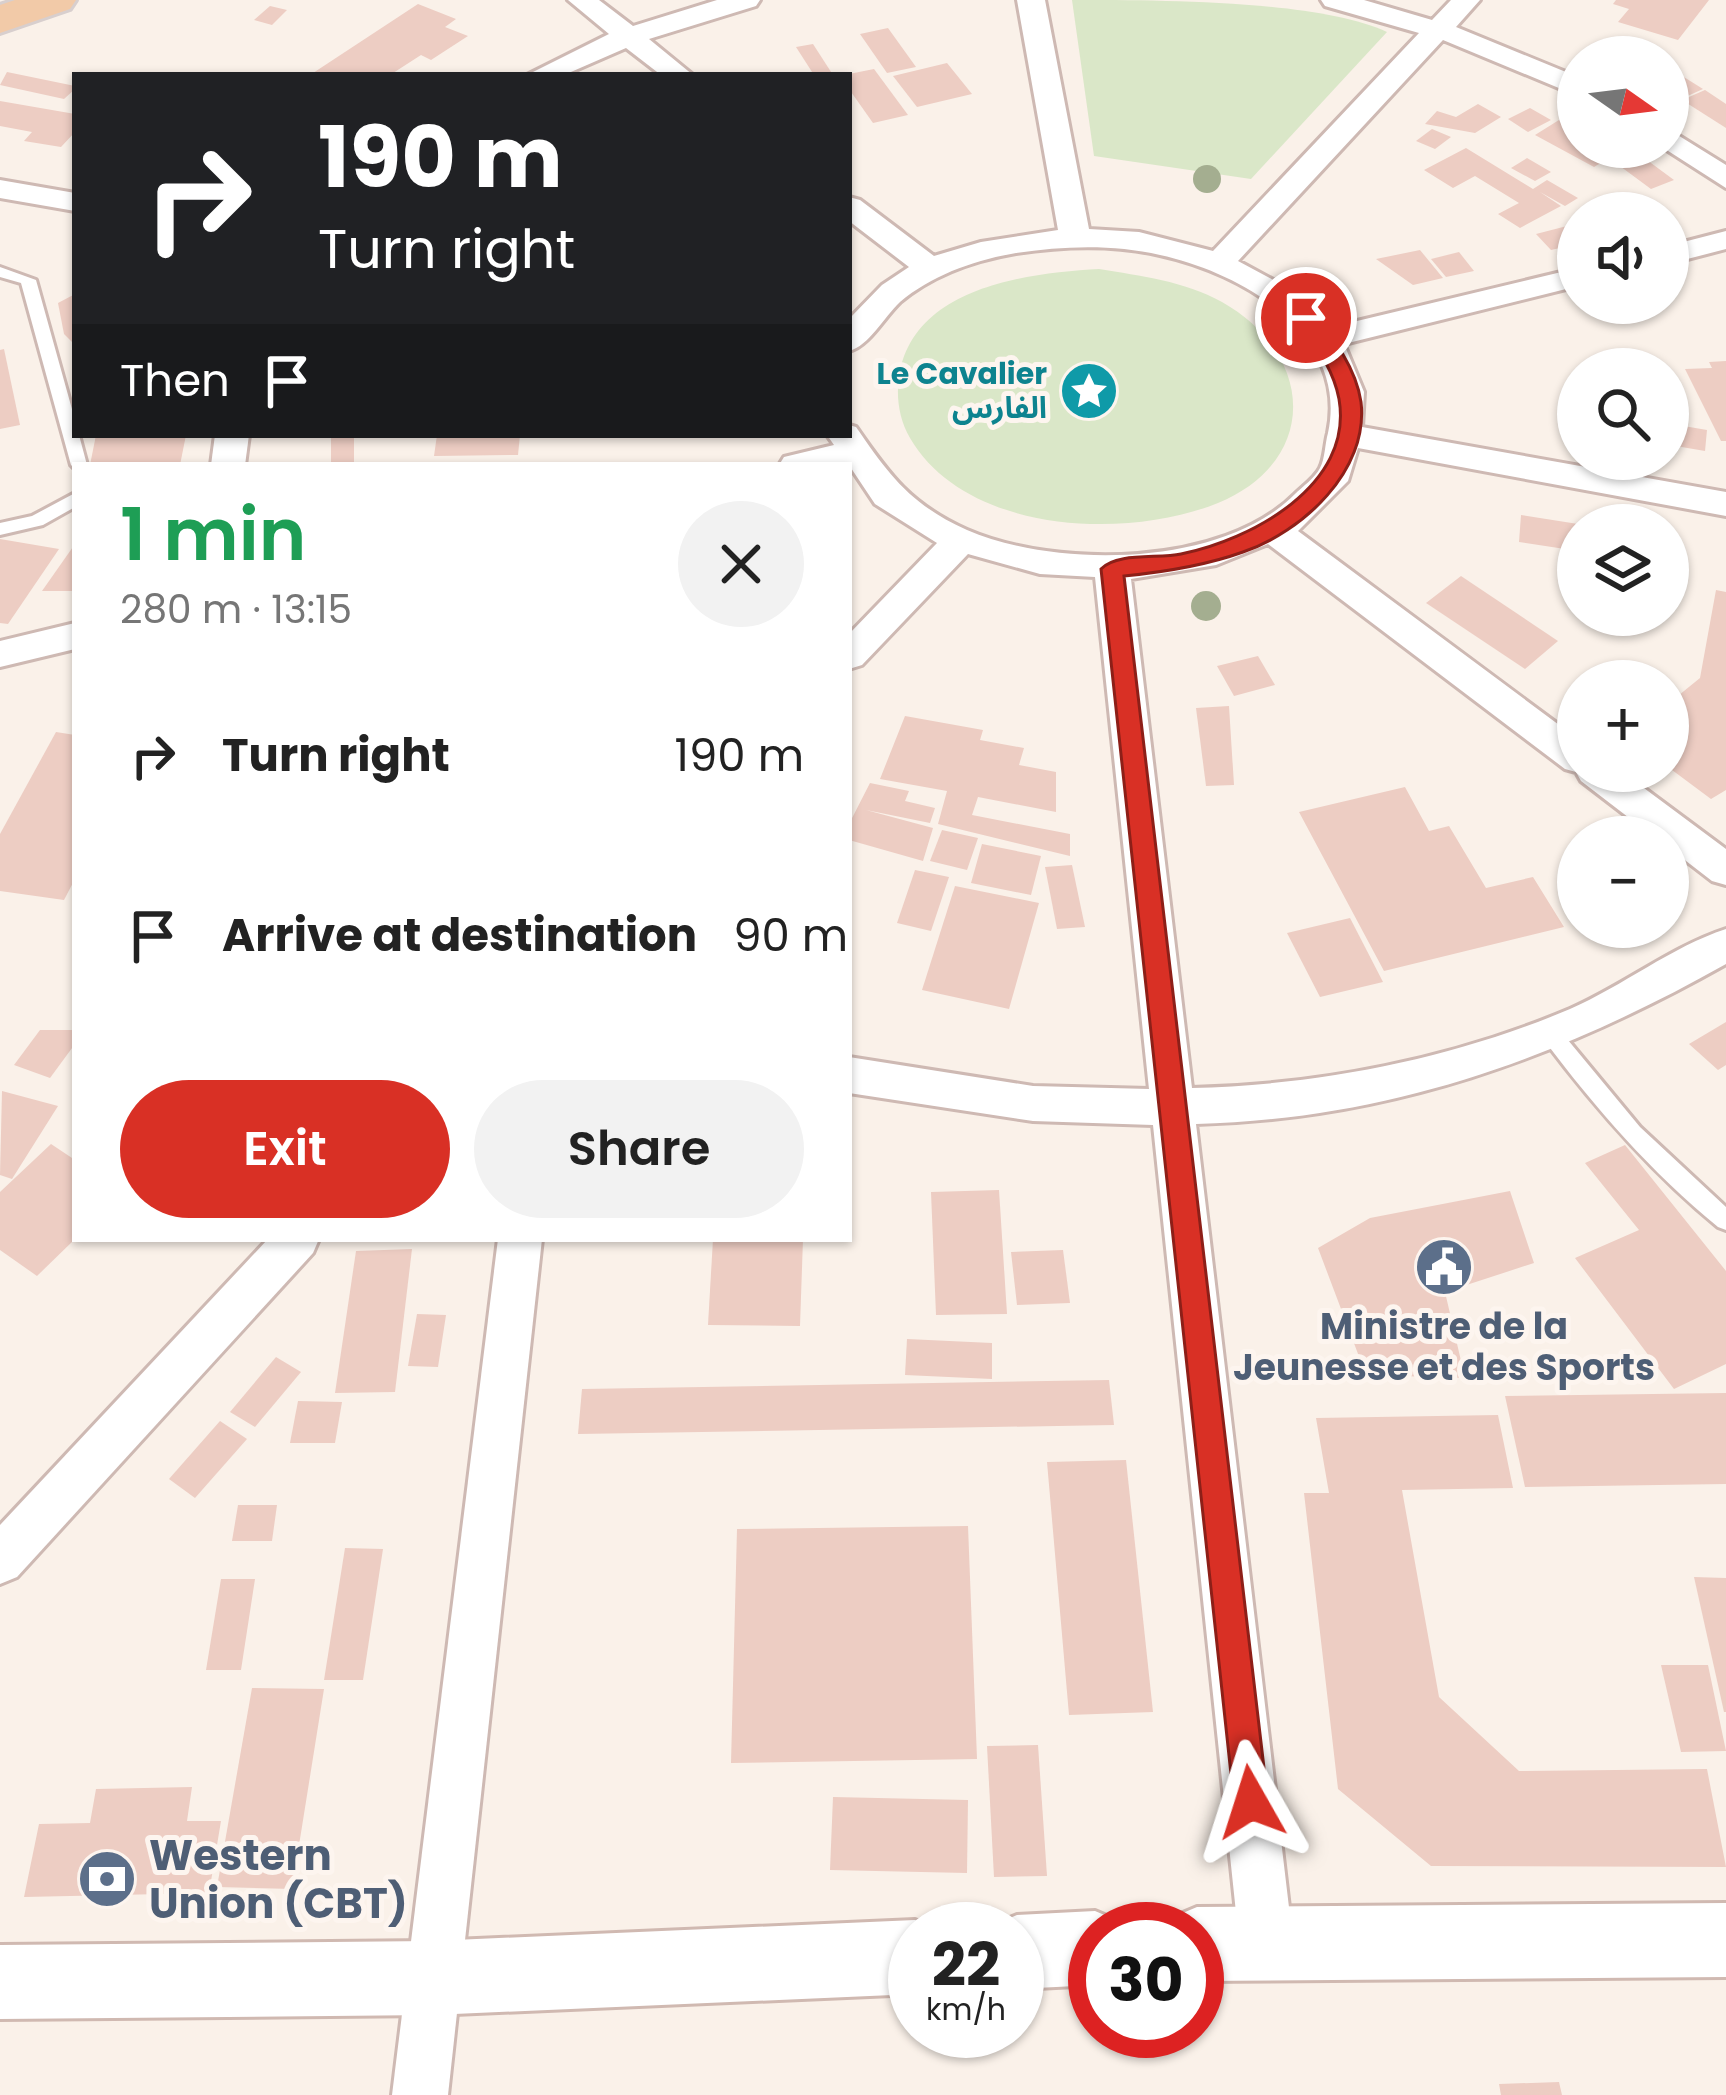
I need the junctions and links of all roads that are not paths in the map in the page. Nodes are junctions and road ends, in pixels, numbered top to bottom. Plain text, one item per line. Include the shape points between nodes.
1 (55, 0) edge
2 (581, 0) edge
3 (746, 0) edge
4 (1031, 0) edge
5 (1335, 0) edge
6 (1466, 0) edge
7 (0, 20) edge
8 (1438, 29) junction
9 (628, 36) junction
10 (548, 72) edge
11 (675, 72) edge
12 (1557, 78) edge
13 (1689, 153) edge
14 (1726, 179) edge
15 (0, 189) edge
16 (72, 201) edge
17 (852, 208) edge
18 (1075, 238) junction
19 (1726, 240) edge
20 (1689, 250) edge
21 (1219, 263) junction
22 (930, 268) junction
23 (0, 272) edge
24 (1557, 282) edge
25 (852, 336) edge
26 (1325, 339) junction
27 (1348, 436) junction
28 (847, 444) edge
29 (78, 462) edge
30 (803, 462) edge
31 (72, 501) edge
32 (1726, 504) edge
33 (0, 529) edge
34 (1272, 530) junction
35 (960, 541) junction
36 (1112, 569) junction
37 (72, 637) edge
38 (852, 653) edge
39 (0, 654) edge
40 (1557, 743) edge
41 (1622, 792) edge
42 (1726, 870) edge
43 (1726, 945) edge
44 (1551, 1034) junction
45 (852, 1076) edge
46 (1176, 1108) junction
47 (1726, 1220) edge
48 (294, 1242) edge
49 (520, 1242) edge
50 (0, 1560) edge
51 (1726, 1940) edge
52 (1232, 1942) edge
53 (888, 1958) edge
54 (432, 1978) junction
55 (0, 1982) edge
56 (420, 2095) edge

1 - 7 main road
2 - 9 street
3 - 9 street
4 - 18 street
5 - 8 street
6 - 8 street
8 - 12 street
8 - 21 street
9 - 10 street
9 - 11 street
13 - 14 street
15 - 16 street
17 - 22 street
18 - 21 street via 1148,244
18 - 22 street via 1012,243
19 - 20 street
21 - 26 street via 1270,290
22 - 25 street via 883,299
23 - 29 lane via 28,280
24 - 26 street
26 - 27 street via 1347,384
27 - 32 street
27 - 34 street via 1326,483
28 - 30 street
28 - 35 street via 897,503
31 - 33 lane via 37,521
34 - 36 street via 1211,555
34 - 40 street
35 - 36 street via 1031,562
35 - 38 street
36 - 46 street
37 - 39 street
41 - 42 street
43 - 44 street
44 - 46 street via 1361,1088
44 - 47 lane via 1606,1107
45 - 46 street via 1006,1101
46 - 52 street
48 - 50 street
49 - 54 street
51 - 52 street
53 - 54 street
54 - 55 street
54 - 56 street

